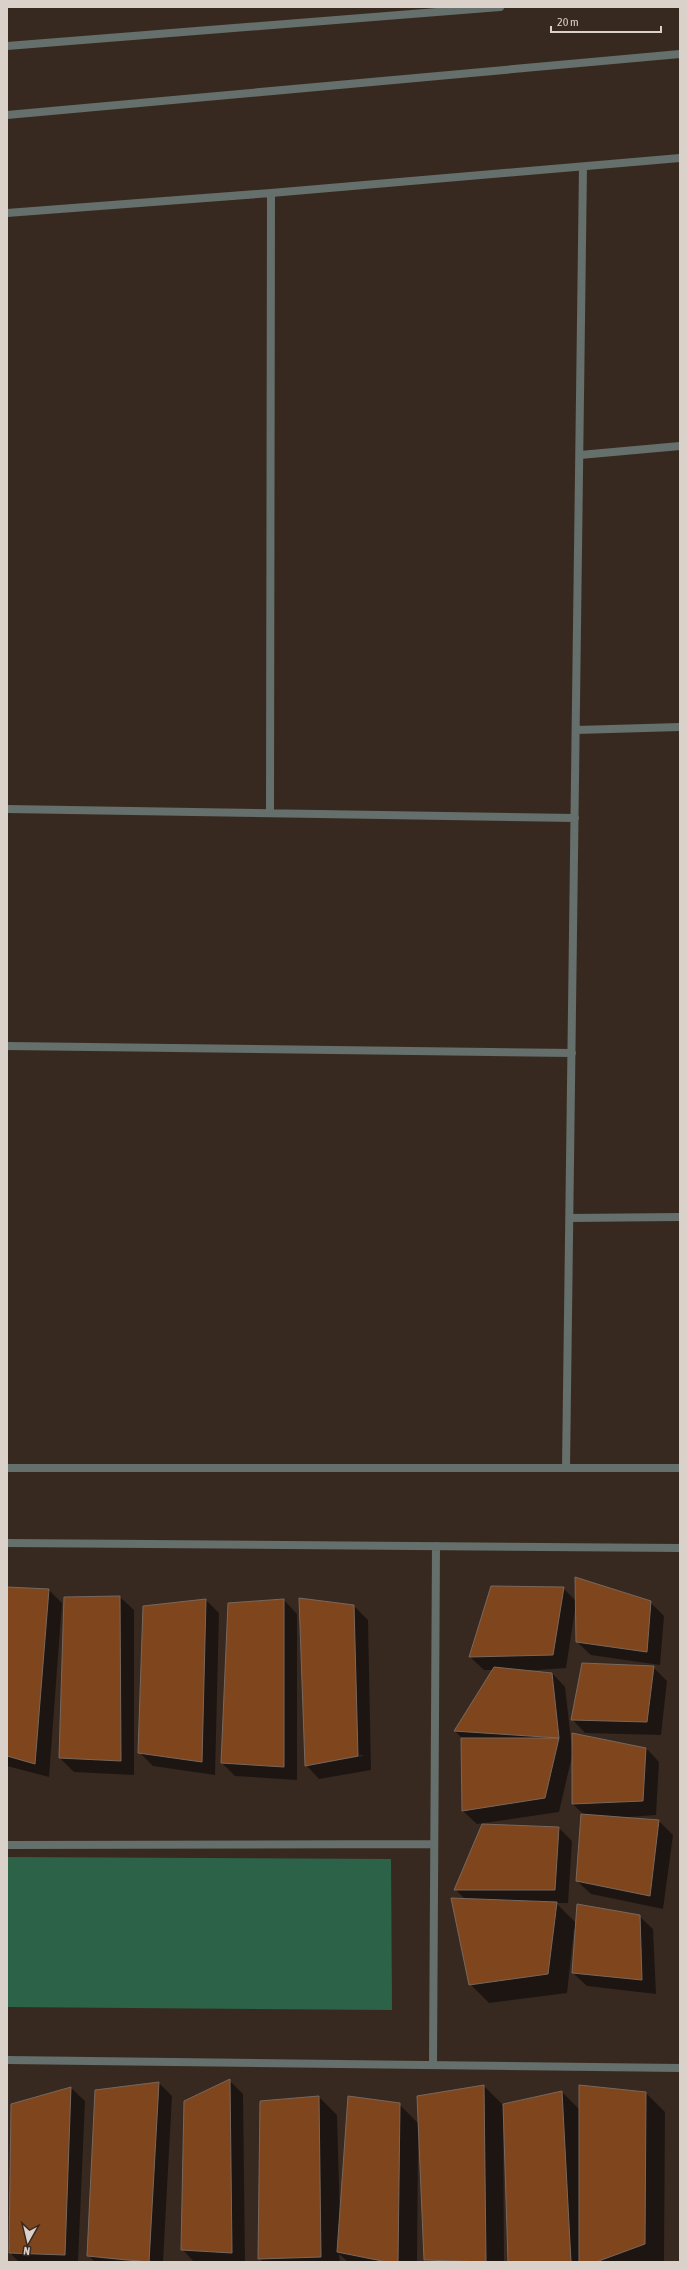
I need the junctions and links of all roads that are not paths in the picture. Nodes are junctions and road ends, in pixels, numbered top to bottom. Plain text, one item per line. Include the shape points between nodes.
1 (500, 7) edge
2 (7, 46) edge
3 (680, 54) edge
4 (7, 115) edge
5 (680, 158) edge
6 (583, 167) junction
7 (271, 193) junction
8 (7, 213) edge
9 (680, 446) edge
10 (580, 455) junction
11 (680, 727) edge
12 (576, 730) junction
13 (7, 809) edge
14 (270, 813) junction
15 (575, 818) junction
16 (7, 1046) edge
17 (572, 1053) junction
18 (680, 1217) edge
19 (570, 1218) junction
20 (7, 1468) edge
21 (566, 1468) junction
22 (680, 1468) edge
23 (7, 1543) edge
24 (436, 1546) junction
25 (680, 1548) edge
26 (434, 1844) junction
27 (7, 1845) edge
28 (7, 2060) edge
29 (433, 2065) junction
30 (680, 2068) edge

1 - 2 street
3 - 4 street
5 - 6 street
6 - 7 street
6 - 10 street
7 - 8 street
7 - 14 street
9 - 10 street
10 - 12 street
11 - 12 street
12 - 15 street
13 - 14 street
14 - 15 street
15 - 17 street
16 - 17 street
17 - 19 street
18 - 19 street
19 - 21 street
20 - 21 street
21 - 22 street
23 - 24 street
24 - 25 street
24 - 26 street
26 - 27 street
26 - 29 street
28 - 29 street
29 - 30 street

